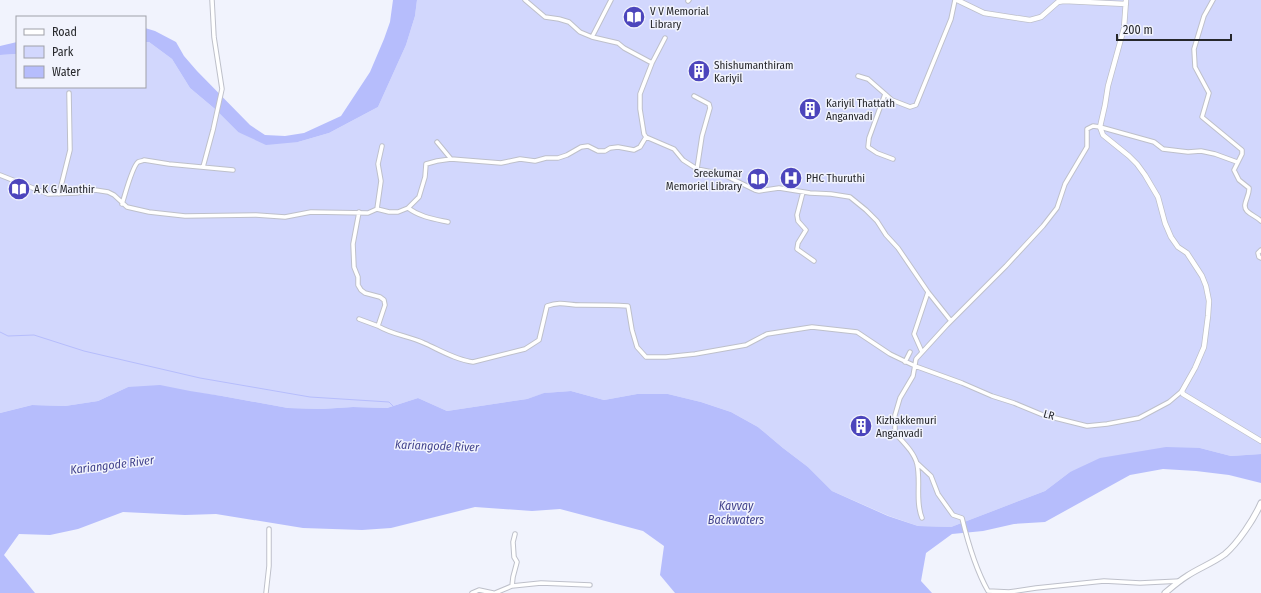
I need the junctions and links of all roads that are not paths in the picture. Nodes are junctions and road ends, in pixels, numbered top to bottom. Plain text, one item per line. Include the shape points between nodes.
1 (212, 0) edge
2 (525, 0) edge
3 (611, 0) edge
4 (956, 0) edge
5 (1213, 0) edge
6 (1126, 2) edge
7 (592, 37) junction
8 (665, 38) dead end
9 (652, 63) junction
10 (858, 76) dead end
11 (70, 93) dead end
12 (885, 94) junction
13 (694, 96) dead end
14 (1100, 127) junction
15 (646, 137) junction
16 (437, 142) dead end
17 (382, 146) dead end
18 (893, 159) dead end
19 (451, 160) junction
20 (1238, 162) junction
21 (203, 167) junction
22 (697, 169) junction
23 (233, 170) dead end
24 (0, 175) edge
25 (803, 192) junction
26 (59, 194) junction
27 (122, 204) junction
28 (408, 208) junction
29 (377, 209) junction
30 (359, 212) junction
31 (1261, 221) edge
32 (448, 222) dead end
33 (1261, 250) edge
34 (1261, 258) edge
35 (814, 261) dead end
36 (928, 292) junction
37 (359, 319) dead end
38 (951, 321) junction
39 (378, 326) junction
40 (910, 352) dead end
41 (922, 352) junction
42 (905, 362) junction
43 (915, 366) junction
44 (1182, 391) junction
45 (1261, 441) edge
46 (917, 463) junction
47 (1261, 503) edge
48 (922, 518) dead end
49 (269, 530) dead end
50 (515, 534) dead end
51 (1181, 581) junction
52 (512, 586) junction
53 (590, 586) dead end
54 (266, 593) edge
55 (472, 593) edge
56 (494, 593) edge
57 (1164, 593) edge

1 - 21 street via 214,37 222,89
2 - 7 street via 545,17 569,22 580,32
3 - 7 street
4 - 6 street via 984,13 1030,20 1041,17 1058,2
4 - 12 street via 951,19 916,105 910,107 892,100
5 - 20 street via 1204,16 1194,50 1195,67 1209,93 1202,117 1242,150
6 - 14 street via 1124,28
7 - 9 street via 618,44
8 - 9 street
9 - 15 street via 640,94 641,117
10 - 12 street via 868,79
11 - 26 street via 70,150
12 - 18 street via 868,147
13 - 22 street via 709,104 710,108
14 - 20 street via 1154,142 1163,149 1202,151
14 - 38 street via 1093,126 1087,129 1087,147 1065,184 1057,208 1006,266
14 - 44 street via 1103,135 1138,164 1158,197 1171,237 1178,247 1187,253 1206,286 1209,301 1204,347
15 - 19 street via 640,147 634,150 618,147 598,151 588,146 558,158 535,161 520,159 501,163
15 - 22 street via 674,149 683,160
16 - 19 street
17 - 29 street via 378,164 381,181
19 - 28 street via 426,164 419,197
20 - 31 street via 1235,174 1249,188 1245,208
21 - 23 street
21 - 27 street via 144,160 137,163
22 - 25 street via 722,174 759,191 779,188
24 - 26 street via 48,194
25 - 35 street via 796,215 806,230 797,249
25 - 36 street via 850,197 877,221
26 - 27 street via 96,190 114,195
27 - 30 street via 149,212 185,216 285,217 311,212
28 - 29 street via 398,212
28 - 32 street via 429,218
29 - 30 street via 370,213
30 - 39 street via 353,244 354,267 361,290 384,300 385,305
33 - 34 street via 1258,257
36 - 38 street
36 - 41 street via 914,334
37 - 39 street
38 - 41 street
39 - 42 street, LR via 396,335 425,343 473,362 525,349 539,340 547,306 558,303 628,306 637,347 646,357 702,353 746,345 767,334 812,327 857,332
40 - 42 street
41 - 43 street via 916,359
42 - 43 street, LR
43 - 44 street, LR via 1043,415 1087,426 1139,418 1170,402
43 - 46 street via 913,376 900,398 895,415 895,433 909,448
44 - 45 street via 1197,403
46 - 48 street via 918,509
46 - 51 street via 931,476 938,494 953,515 962,518 970,550 988,591 1009,592 1104,581
47 - 51 main road via 1242,535 1225,554
49 - 54 street
50 - 52 street via 513,542 516,562
51 - 57 main road
52 - 53 street via 541,583
52 - 56 street
55 - 56 street via 479,590

